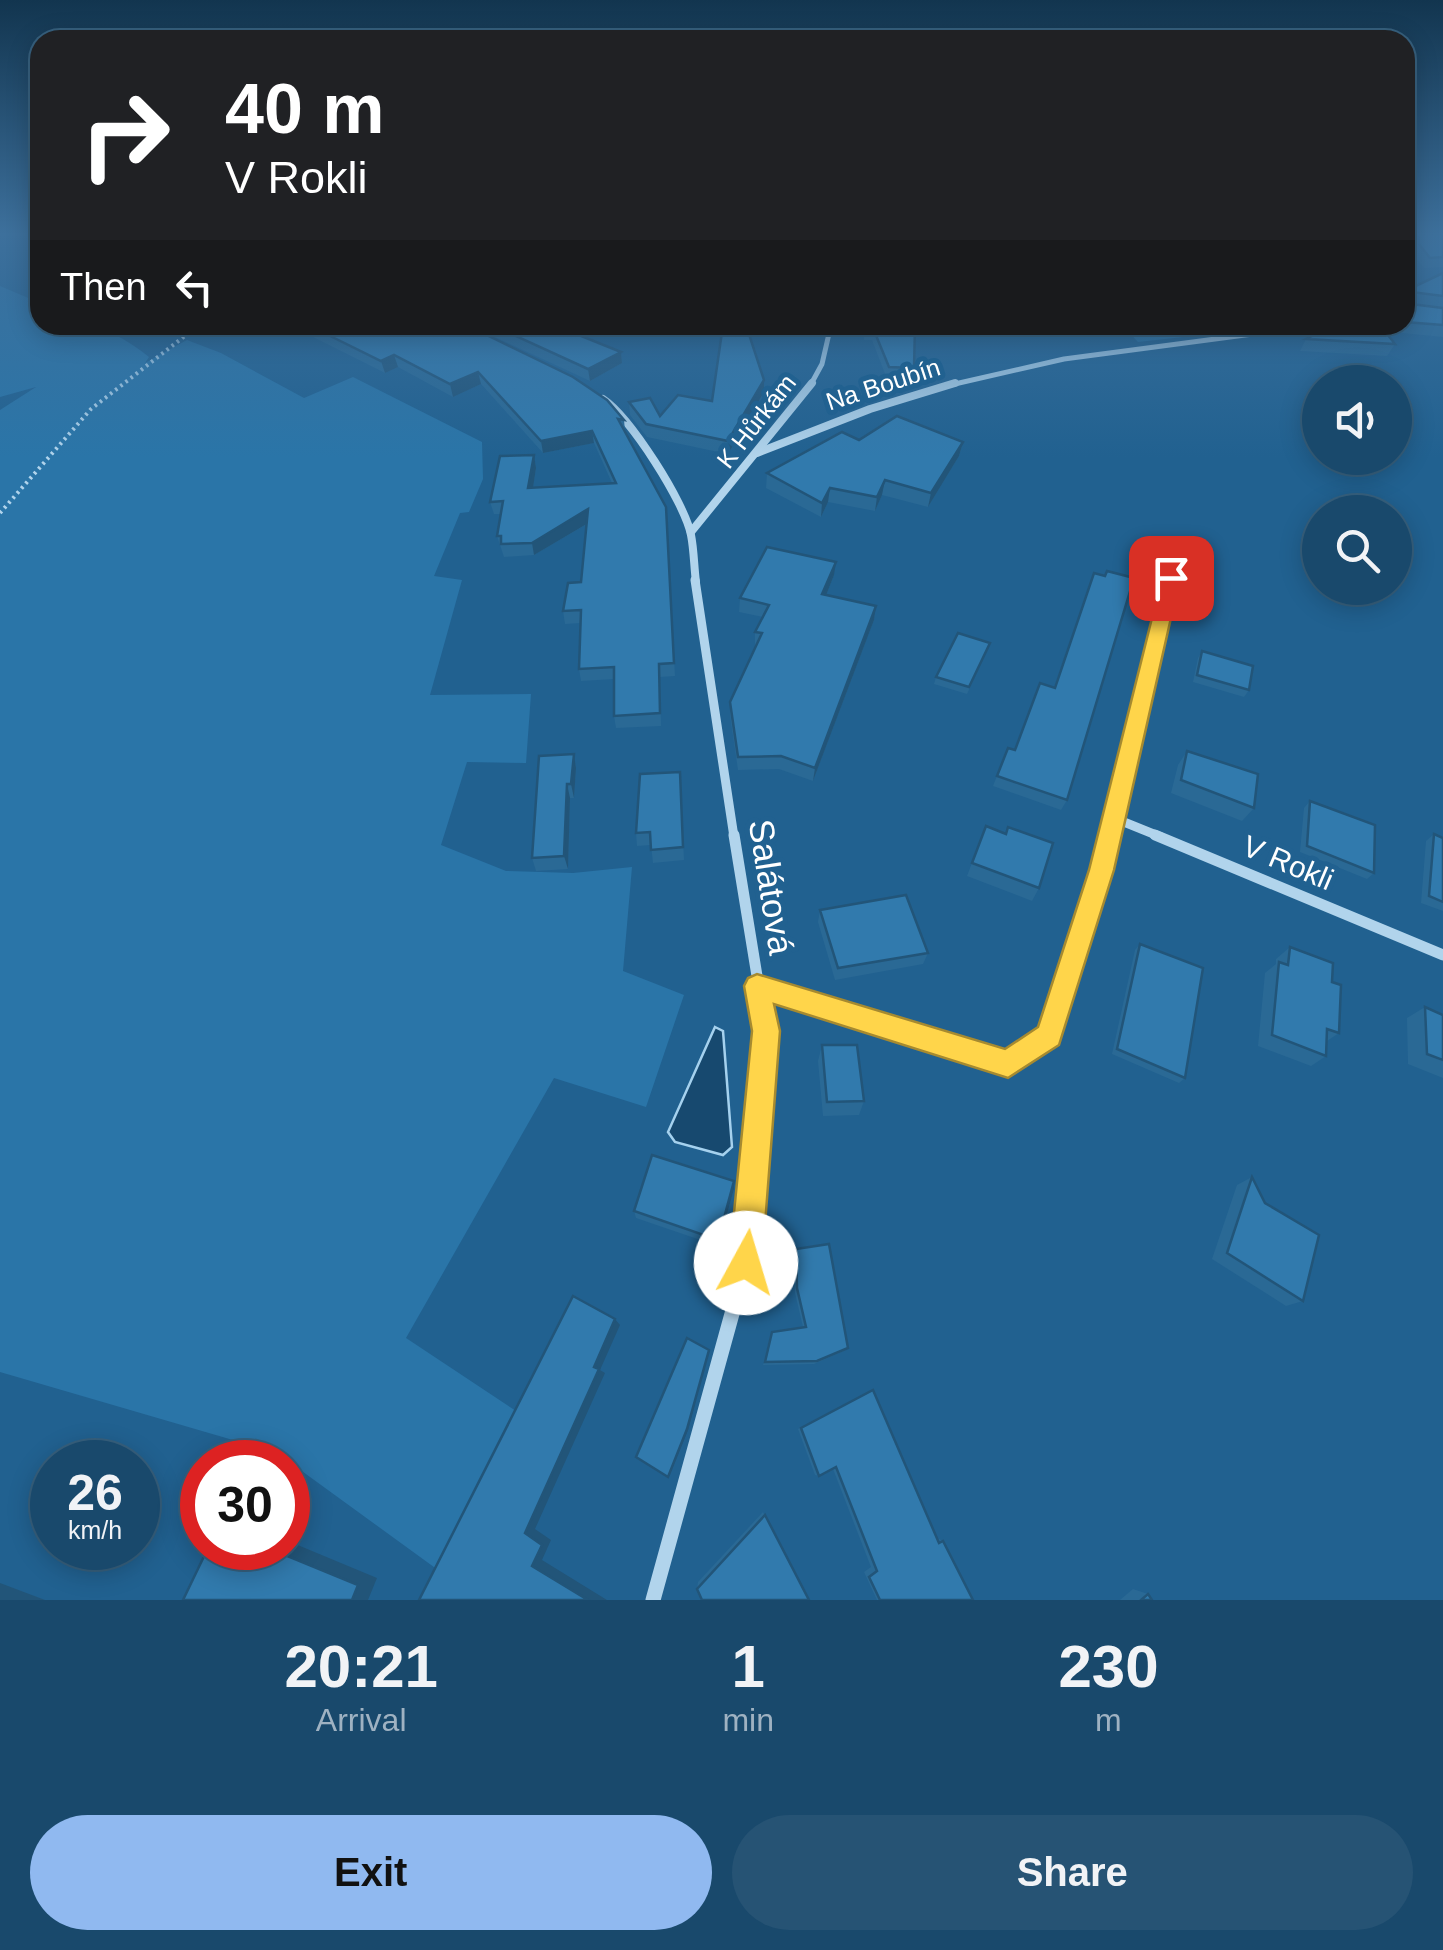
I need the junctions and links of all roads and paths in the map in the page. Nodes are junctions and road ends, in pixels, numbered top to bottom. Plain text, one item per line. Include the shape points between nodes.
1 (186, 335) edge
2 (829, 335) edge
3 (1246, 335) edge
4 (590, 391) edge
5 (757, 453) junction
6 (0, 514) edge
7 (691, 532) junction
8 (1171, 578) dead end
9 (1114, 818) junction
10 (1443, 956) edge
11 (757, 986) junction
12 (652, 1600) edge

1 - 6 path via 91,409
2 - 5 street, K Hůrkám via 808,392
3 - 5 street, Na Boubín via 958,380 853,412
4 - 7 street via 632,426
5 - 7 street, K Hůrkám
7 - 11 street, Salátová via 700,629
8 - 9 street
9 - 10 street, V Rokli
9 - 11 street via 1049,1036 1008,1064
11 - 12 street, Salátová via 766,1031 746,1263

